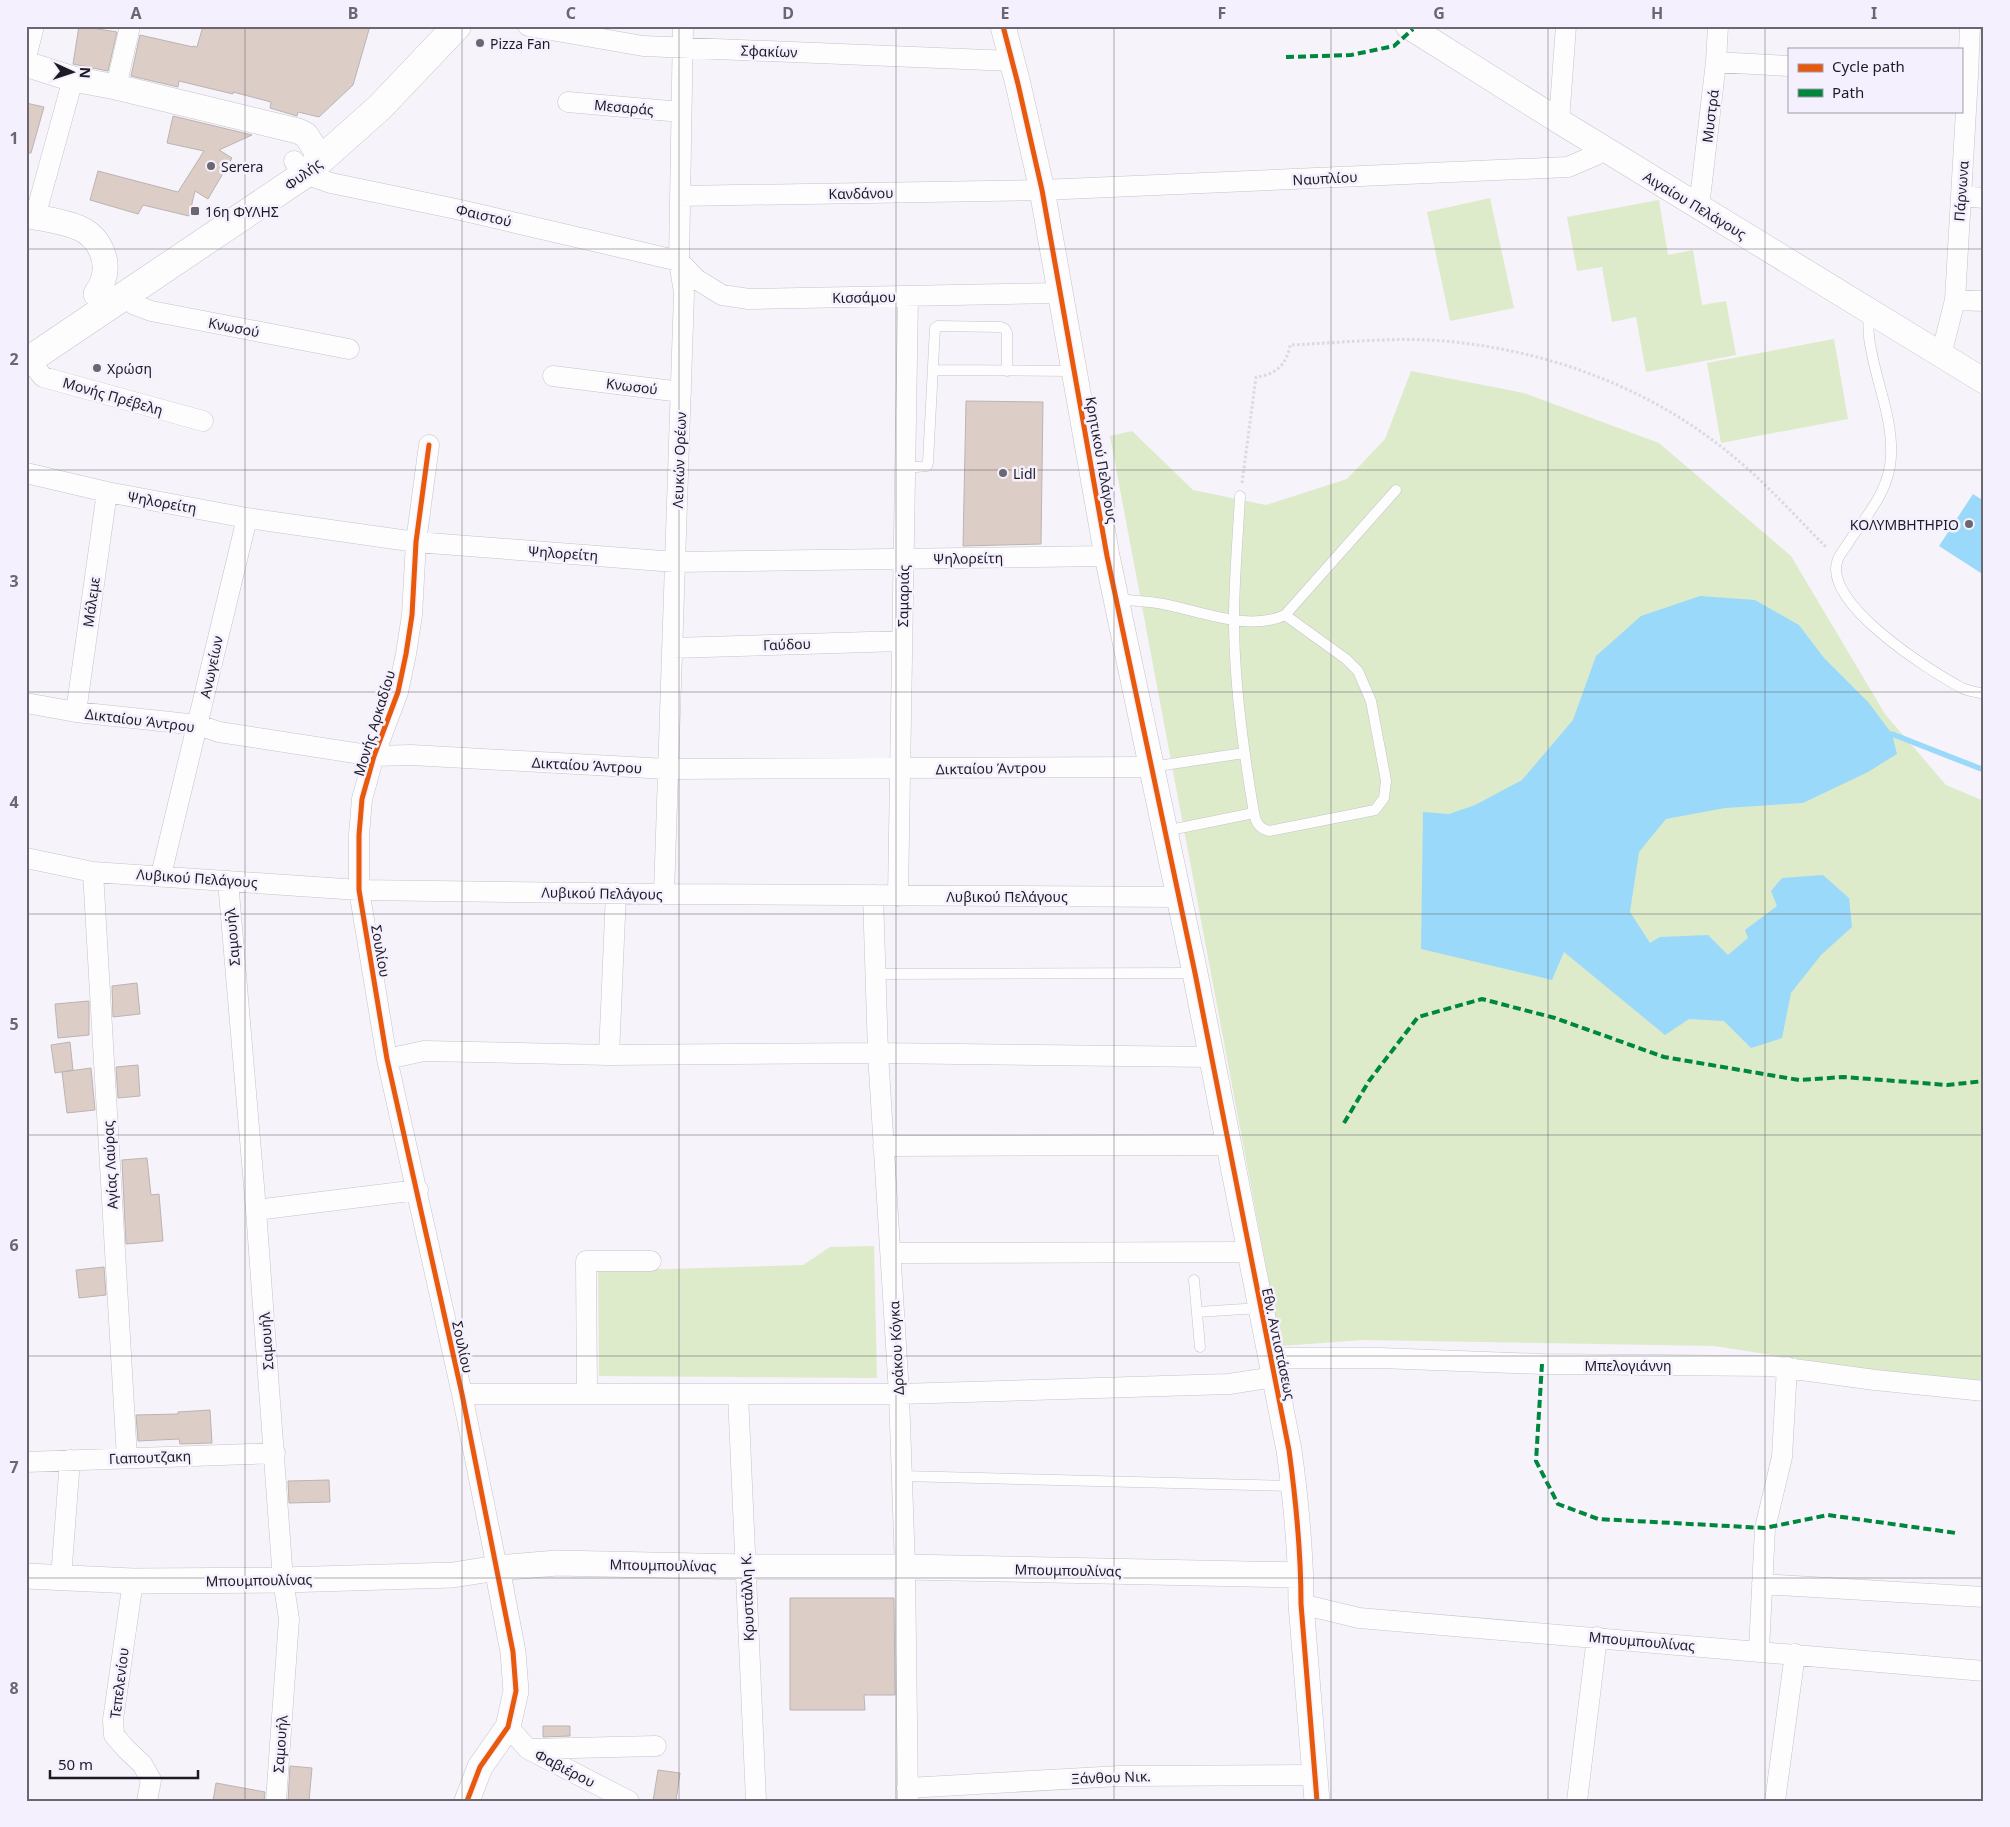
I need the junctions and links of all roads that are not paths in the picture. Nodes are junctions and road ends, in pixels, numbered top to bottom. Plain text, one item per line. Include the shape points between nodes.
1 (34, 26) edge
2 (130, 26) edge
3 (457, 26) edge
4 (528, 26) edge
5 (636, 26) edge
6 (683, 26) edge
7 (1003, 26) edge
8 (1408, 26) edge
9 (1566, 26) edge
10 (1718, 26) edge
11 (1974, 28) edge
12 (643, 46) junction
13 (682, 48) junction
14 (26, 57) edge
15 (1012, 61) junction
16 (1716, 62) junction
17 (26, 64) edge
18 (1788, 66) edge
19 (1971, 76) edge
20 (73, 79) junction
21 (116, 87) junction
22 (568, 102) dead end
23 (681, 112) junction
24 (1559, 121) junction
25 (1601, 147) junction
26 (308, 160) junction
27 (1042, 190) junction
28 (680, 196) junction
29 (1961, 196) junction
30 (1984, 198) edge
31 (1699, 206) junction
32 (31, 216) edge
33 (680, 261) junction
34 (1061, 293) junction
35 (109, 295) junction
36 (908, 296) junction
37 (1955, 300) junction
38 (1984, 302) edge
39 (1869, 310) junction
40 (349, 349) dead end
41 (27, 355) edge
42 (1941, 355) junction
43 (933, 370) junction
44 (1007, 371) junction
45 (1075, 371) junction
46 (553, 376) dead end
47 (1984, 380) edge
48 (681, 392) junction
49 (203, 421) dead end
50 (429, 445) dead end
51 (905, 468) junction
52 (26, 473) edge
53 (1396, 490) dead end
54 (106, 492) junction
55 (1240, 496) road end
56 (247, 518) junction
57 (416, 542) junction
58 (1107, 556) junction
59 (903, 559) junction
60 (675, 562) junction
61 (1116, 599) junction
62 (1285, 615) junction
63 (1234, 619) junction
64 (902, 641) junction
65 (672, 648) junction
66 (1984, 694) edge
67 (26, 703) edge
68 (76, 712) junction
69 (198, 725) junction
70 (1244, 753) junction
71 (374, 756) junction
72 (1151, 767) junction
73 (667, 769) junction
74 (900, 769) junction
75 (1254, 813) junction
76 (1165, 831) junction
77 (26, 858) edge
78 (93, 872) junction
79 (161, 875) junction
80 (228, 881) junction
81 (359, 890) junction
82 (616, 893) junction
83 (664, 894) junction
84 (873, 895) junction
85 (898, 896) junction
86 (1179, 897) junction
87 (1195, 973) junction
88 (875, 974) junction
89 (878, 1054) junction
90 (609, 1055) junction
91 (387, 1058) junction
92 (1210, 1058) junction
93 (1228, 1145) junction
94 (883, 1146) junction
95 (418, 1190) junction
96 (256, 1210) junction
97 (1249, 1252) junction
98 (891, 1253) junction
99 (651, 1261) dead end
100 (1194, 1280) dead end
101 (1260, 1308) junction
102 (1197, 1312) junction
103 (1200, 1347) dead end
104 (1272, 1367) junction
105 (1787, 1368) junction
106 (1984, 1391) edge
107 (462, 1394) junction
108 (587, 1394) junction
109 (738, 1394) junction
110 (899, 1394) junction
111 (274, 1453) junction
112 (127, 1458) junction
113 (70, 1460) junction
114 (26, 1462) edge
115 (902, 1476) junction
116 (1294, 1486) junction
117 (746, 1567) junction
118 (905, 1567) junction
119 (497, 1568) junction
120 (1301, 1575) junction
121 (26, 1576) edge
122 (61, 1578) junction
123 (283, 1580) junction
124 (133, 1582) junction
125 (1762, 1584) junction
126 (1984, 1597) edge
127 (1301, 1604) junction
128 (1597, 1637) junction
129 (1759, 1650) junction
130 (1795, 1654) junction
131 (1984, 1671) edge
132 (508, 1727) junction
133 (656, 1746) dead end
134 (528, 1749) junction
135 (1316, 1775) junction
136 (908, 1795) edge
137 (617, 1798) edge
138 (147, 1801) edge
139 (276, 1801) edge
140 (467, 1801) edge
141 (756, 1801) edge
142 (1317, 1801) edge
143 (1577, 1801) edge
144 (1775, 1801) edge

1 - 14 street
2 - 21 street
3 - 26 main road, Φυλής via 380,107
4 - 12 street, Σφακίων
5 - 12 street
6 - 13 street, Λευκών Ορέων
7 - 15 street, Κρητικού Πελάγους
8 - 24 street, Αιγαίου Πελάγους
9 - 24 street
10 - 16 street, Μυστρά
11 - 19 street, Πάρνωνα
12 - 13 street, Σφακίων
13 - 15 street, Σφακίων
13 - 23 street, Λευκών Ορέων
15 - 27 street, Κρητικού Πελάγους
16 - 18 street
16 - 31 street, Μυστρά
17 - 20 street
19 - 29 street, Πάρνωνα
20 - 21 street
20 - 32 street
21 - 26 street via 291,128 306,135
22 - 23 street, Μεσαράς
23 - 28 street, Λευκών Ορέων
24 - 25 street, Αιγαίου Πελάγους
25 - 27 street, Ναυπλίου via 1596,155 1568,167
25 - 31 street, Αιγαίου Πελάγους
26 - 33 street, Φαιστού via 331,183
26 - 35 main road, Φυλής
27 - 28 street, Κανδάνου
27 - 34 street, Κρητικού Πελάγους
28 - 33 street, Λευκών Ορέων
29 - 30 street
29 - 37 street, Πάρνωνα
31 - 39 street, Αιγαίου Πελάγους
32 - 35 street via 80,228 96,241 103,253 104,280
33 - 36 street, Κισσάμου via 696,279 722,295 749,299
33 - 48 street, Λευκών Ορέων via 684,293
34 - 36 street, Κισσάμου
34 - 45 street, Κρητικού Πελάγους
35 - 40 street, Κνωσού via 151,311
35 - 41 main road, Φυλής
36 - 51 street, Σαμαριάς
37 - 38 street
37 - 42 street, Πάρνωνα
39 - 42 street, Αιγαίου Πελάγους
39 - 66 lane via 1870,347 1889,428 1892,456 1880,496 1838,559 1836,578 1876,629 1897,647 1964,688
41 - 49 street, Μονής Πρέβελη via 43,376
42 - 47 street, Αιγαίου Πελάγους
43 - 44 lane
43 - 44 lane via 934,332 938,326 1005,328 1008,333
43 - 51 lane via 927,466
44 - 45 lane
45 - 58 street, Κρητικού Πελάγους
46 - 48 street, Κνωσού
48 - 60 street, Λευκών Ορέων
50 - 57 street, Μονής Αρκαδίου
51 - 59 street, Σαμαριάς
52 - 54 street, Ψηλορείτη
53 - 62 lane
54 - 56 street, Ψηλορείτη
54 - 68 street, Μάλεμε
55 - 63 lane
56 - 57 street, Ψηλορείτη
56 - 69 street, Ανωγείων
57 - 60 street, Ψηλορείτη
57 - 71 street, Μονής Αρκαδίου via 412,615 406,654 398,692
58 - 59 street, Ψηλορείτη
58 - 61 street, Κρητικού Πελάγους
59 - 60 street, Ψηλορείτη
59 - 64 street, Σαμαριάς
60 - 65 street, Λευκών Ορέων
61 - 63 lane via 1162,604
61 - 72 street, Κρητικού Πελάγους
62 - 63 lane via 1274,620
62 - 75 lane via 1358,671 1372,701 1386,782 1384,798 1375,810 1269,831 1256,822
63 - 70 lane
64 - 65 street, Γαύδου
64 - 74 street, Σαμαριάς
65 - 73 street, Λευκών Ορέων
67 - 68 street, Δικταίου Άντρου
68 - 69 street, Δικταίου Άντρου
69 - 71 street, Δικταίου Άντρου via 219,732
69 - 79 street, Ανωγείων
70 - 72 lane
70 - 75 lane
71 - 73 street, Δικταίου Άντρου via 411,755
71 - 81 street, Μονής Αρκαδίου via 362,799 358,835
72 - 74 street, Δικταίου Άντρου
72 - 76 street, Κρητικού Πελάγους
73 - 74 street, Δικταίου Άντρου
73 - 83 street, Λευκών Ορέων
74 - 85 street, Σαμαριάς
75 - 76 lane
76 - 86 street, Κρητικού Πελάγους
77 - 78 street, Λυβικού Πελάγους
78 - 79 street, Λυβικού Πελάγους
78 - 112 street, Αγίας Λαύρας
79 - 80 street, Λυβικού Πελάγους
80 - 81 street, Λυβικού Πελάγους
80 - 96 street, Σαμουήλ
81 - 82 street, Λυβικού Πελάγους
81 - 91 street, Σουλίου
82 - 83 street, Λυβικού Πελάγους
82 - 90 street
83 - 84 street, Λυβικού Πελάγους
84 - 85 street, Λυβικού Πελάγους
84 - 88 street, Δράκου Κόγκα
85 - 86 street, Λυβικού Πελάγους
86 - 87 street, Εθν. Αντιστάσεως
87 - 88 lane
87 - 92 street, Εθν. Αντιστάσεως
88 - 89 street, Δράκου Κόγκα
89 - 90 street
89 - 92 street
89 - 94 street, Δράκου Κόγκα
90 - 91 street via 424,1051
91 - 95 street, Σουλίου
92 - 93 street, Εθν. Αντιστάσεως
93 - 94 street
93 - 97 street, Εθν. Αντιστάσεως
94 - 98 street, Δράκου Κόγκα
95 - 96 street
95 - 107 street, Σουλίου
96 - 111 street, Σαμουήλ
97 - 98 street
97 - 101 street, Εθν. Αντιστάσεως
98 - 110 street, Δράκου Κόγκα
99 - 108 street via 586,1261
100 - 102 lane
101 - 102 lane
101 - 104 street, Εθν. Αντιστάσεως
102 - 103 lane
104 - 105 street, Μπελογιάννη via 1380,1358
104 - 110 street, Μπελογιάννη via 1229,1384
104 - 116 street, Εθν. Αντιστάσεως
105 - 106 street, Μπελογιάννη
105 - 125 street via 1782,1457 1765,1528
107 - 108 street, Μπελογιάννη
107 - 119 street, Σουλίου
108 - 109 street, Μπελογιάννη
109 - 110 street, Μπελογιάννη
109 - 117 street, Κρυστάλλη Κ.
110 - 115 street, Δράκου Κόγκα
111 - 112 street, Γιαπουτζακη
111 - 123 street, Σαμουήλ
112 - 113 street, Γιαπουτζακη
113 - 114 street, Γιαπουτζακη
113 - 122 street
115 - 116 lane
115 - 118 street, Δράκου Κόγκα
116 - 120 street, Εθν. Αντιστάσεως
117 - 118 street, Μπουμπουλίνας
117 - 119 street, Μπουμπουλίνας via 557,1563
117 - 141 street, Κρυστάλλη Κ.
118 - 120 street, Μπουμπουλίνας
118 - 136 street, Δράκου Κόγκα
119 - 123 street, Μπουμπουλίνας via 453,1575
119 - 132 street, Σουλίου via 513,1652 516,1691
120 - 127 street, Εθν. Αντιστάσεως
121 - 122 street, Μπουμπουλίνας
122 - 124 street, Μπουμπουλίνας
123 - 124 street, Μπουμπουλίνας
123 - 139 street, Σαμουήλ via 289,1619
124 - 138 street, Τεπελενίου via 113,1720 114,1735 142,1764 150,1780
125 - 126 street
125 - 129 street
127 - 128 street, Μπουμπουλίνας via 1359,1618
127 - 135 street, Εθν. Αντιστάσεως
128 - 129 street, Μπουμπουλίνας
128 - 143 street
129 - 130 street, Μπουμπουλίνας
130 - 131 street, Μπουμπουλίνας
130 - 144 street
132 - 134 street, Φαβιέρου
132 - 140 street, Σουλίου via 480,1766
133 - 134 street
134 - 137 street, Φαβιέρου
135 - 136 street, Ξάνθου Νικ. via 1120,1776
135 - 142 street, Εθν. Αντιστάσεως

